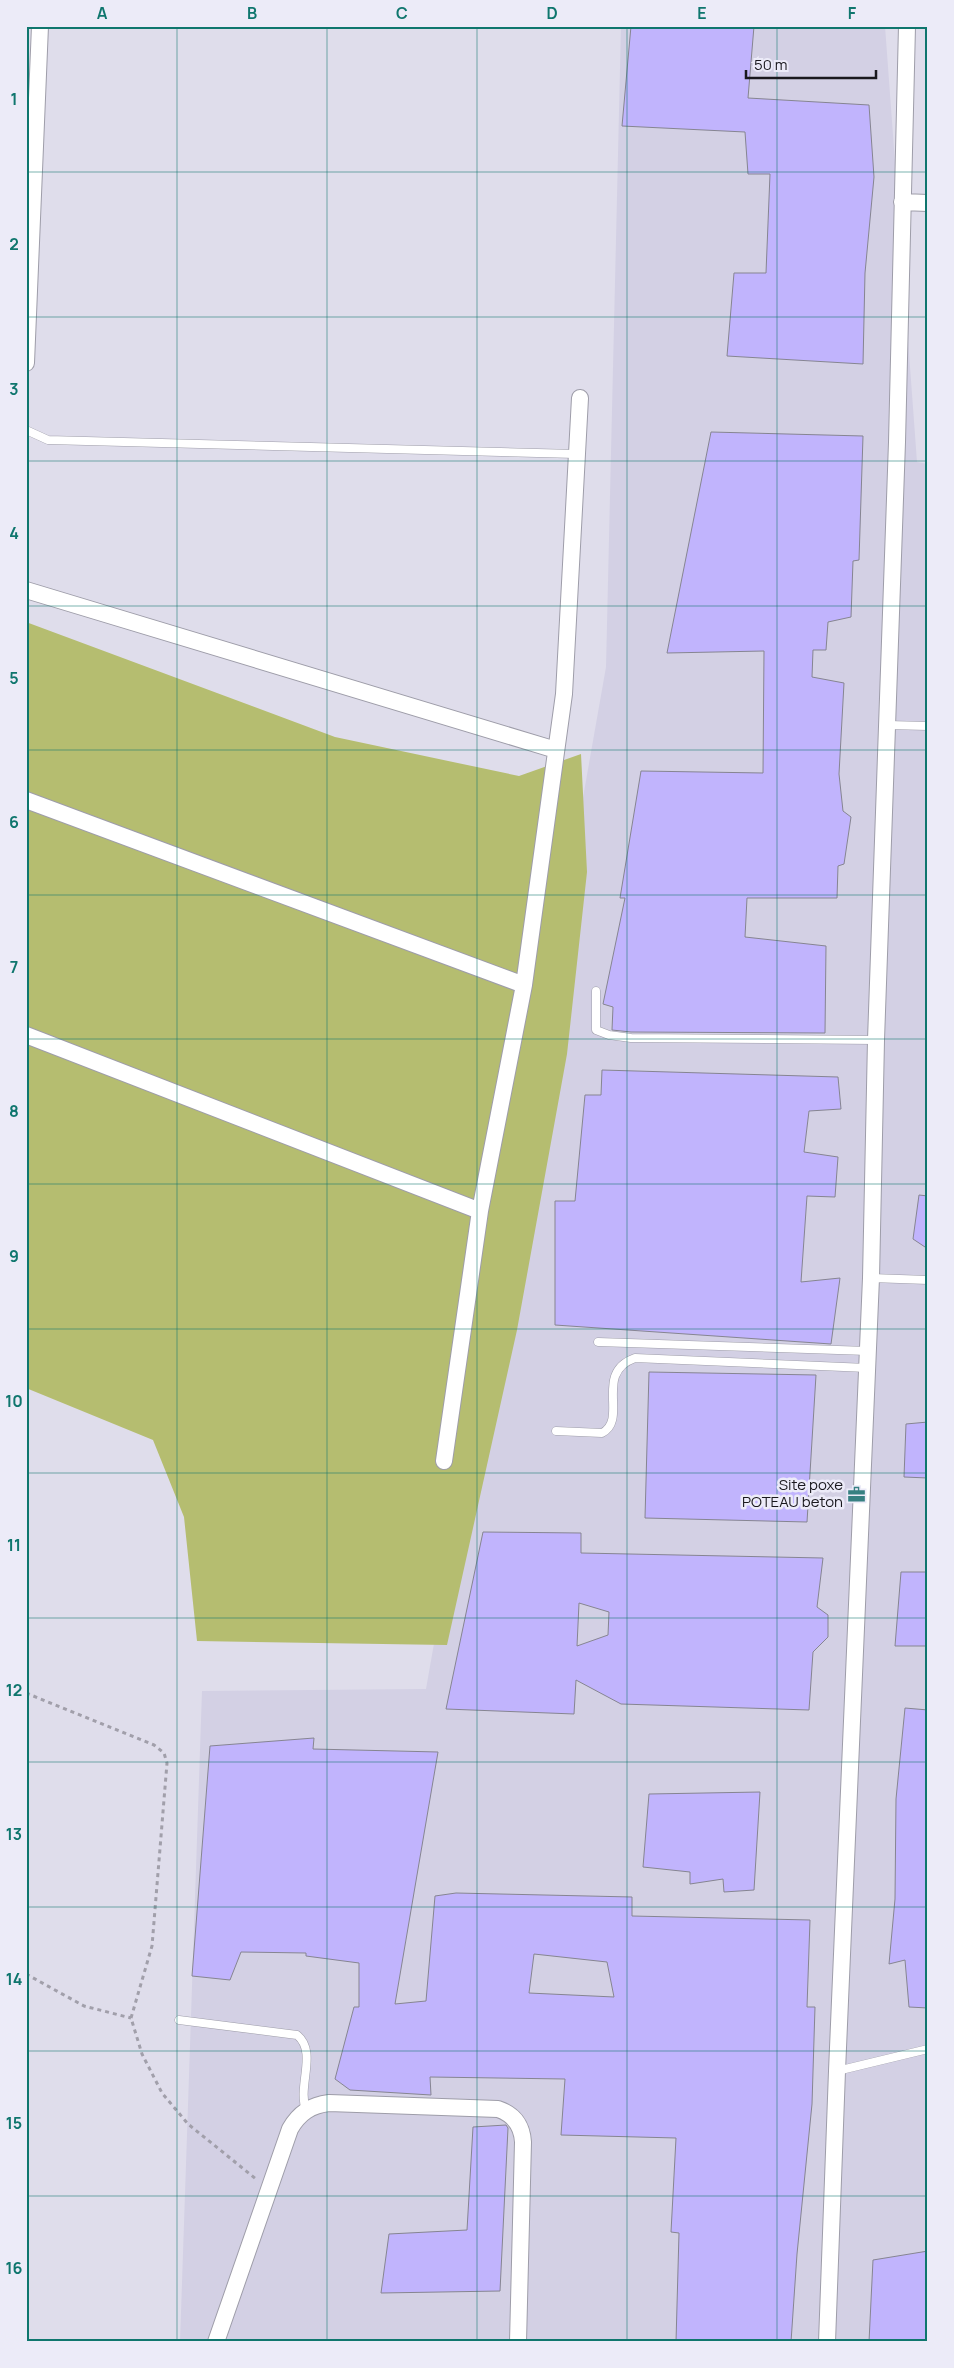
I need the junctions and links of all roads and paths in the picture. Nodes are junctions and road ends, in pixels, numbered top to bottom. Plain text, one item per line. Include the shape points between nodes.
1 (40, 26) edge
2 (907, 26) edge
3 (902, 202) junction
4 (928, 203) edge
5 (26, 363) edge
6 (580, 398) dead end
7 (26, 430) edge
8 (576, 454) junction
9 (26, 590) edge
10 (887, 725) junction
11 (928, 726) edge
12 (556, 750) junction
13 (26, 800) edge
14 (524, 985) junction
15 (596, 991) dead end
16 (26, 1035) edge
17 (876, 1040) junction
18 (480, 1211) junction
19 (871, 1278) junction
20 (928, 1280) edge
21 (598, 1342) dead end
22 (868, 1351) junction
23 (867, 1368) junction
24 (556, 1431) dead end
25 (444, 1461) dead end
26 (26, 1693) edge
27 (26, 1974) edge
28 (131, 2018) junction
29 (179, 2020) dead end
30 (928, 2049) edge
31 (837, 2071) junction
32 (306, 2110) junction
33 (269, 2189) junction
34 (216, 2342) edge
35 (518, 2342) edge
36 (827, 2342) edge

1 - 5 street
2 - 3 street
3 - 4 street
3 - 10 street
6 - 8 street
7 - 8 lane via 48,440
8 - 12 street via 564,694
9 - 12 street
10 - 11 lane
10 - 17 street
12 - 14 street
13 - 14 street
14 - 18 street
15 - 17 lane via 596,1030 609,1035 631,1038
16 - 18 street
17 - 19 street
18 - 25 street
19 - 20 lane
19 - 22 street
21 - 22 lane
22 - 23 street
23 - 24 lane via 636,1358 622,1364 613,1379 612,1422 607,1430 602,1433
23 - 31 street
26 - 28 path via 154,1745 164,1753 168,1763 152,1946
27 - 28 path via 84,2006
28 - 33 path via 142,2054 162,2093 188,2124
29 - 32 lane via 296,2035 304,2042 307,2052 303,2092
30 - 31 lane
31 - 36 street
32 - 33 street via 290,2129
32 - 35 street via 329,2103 498,2109 514,2118 521,2129 523,2142
33 - 34 street

